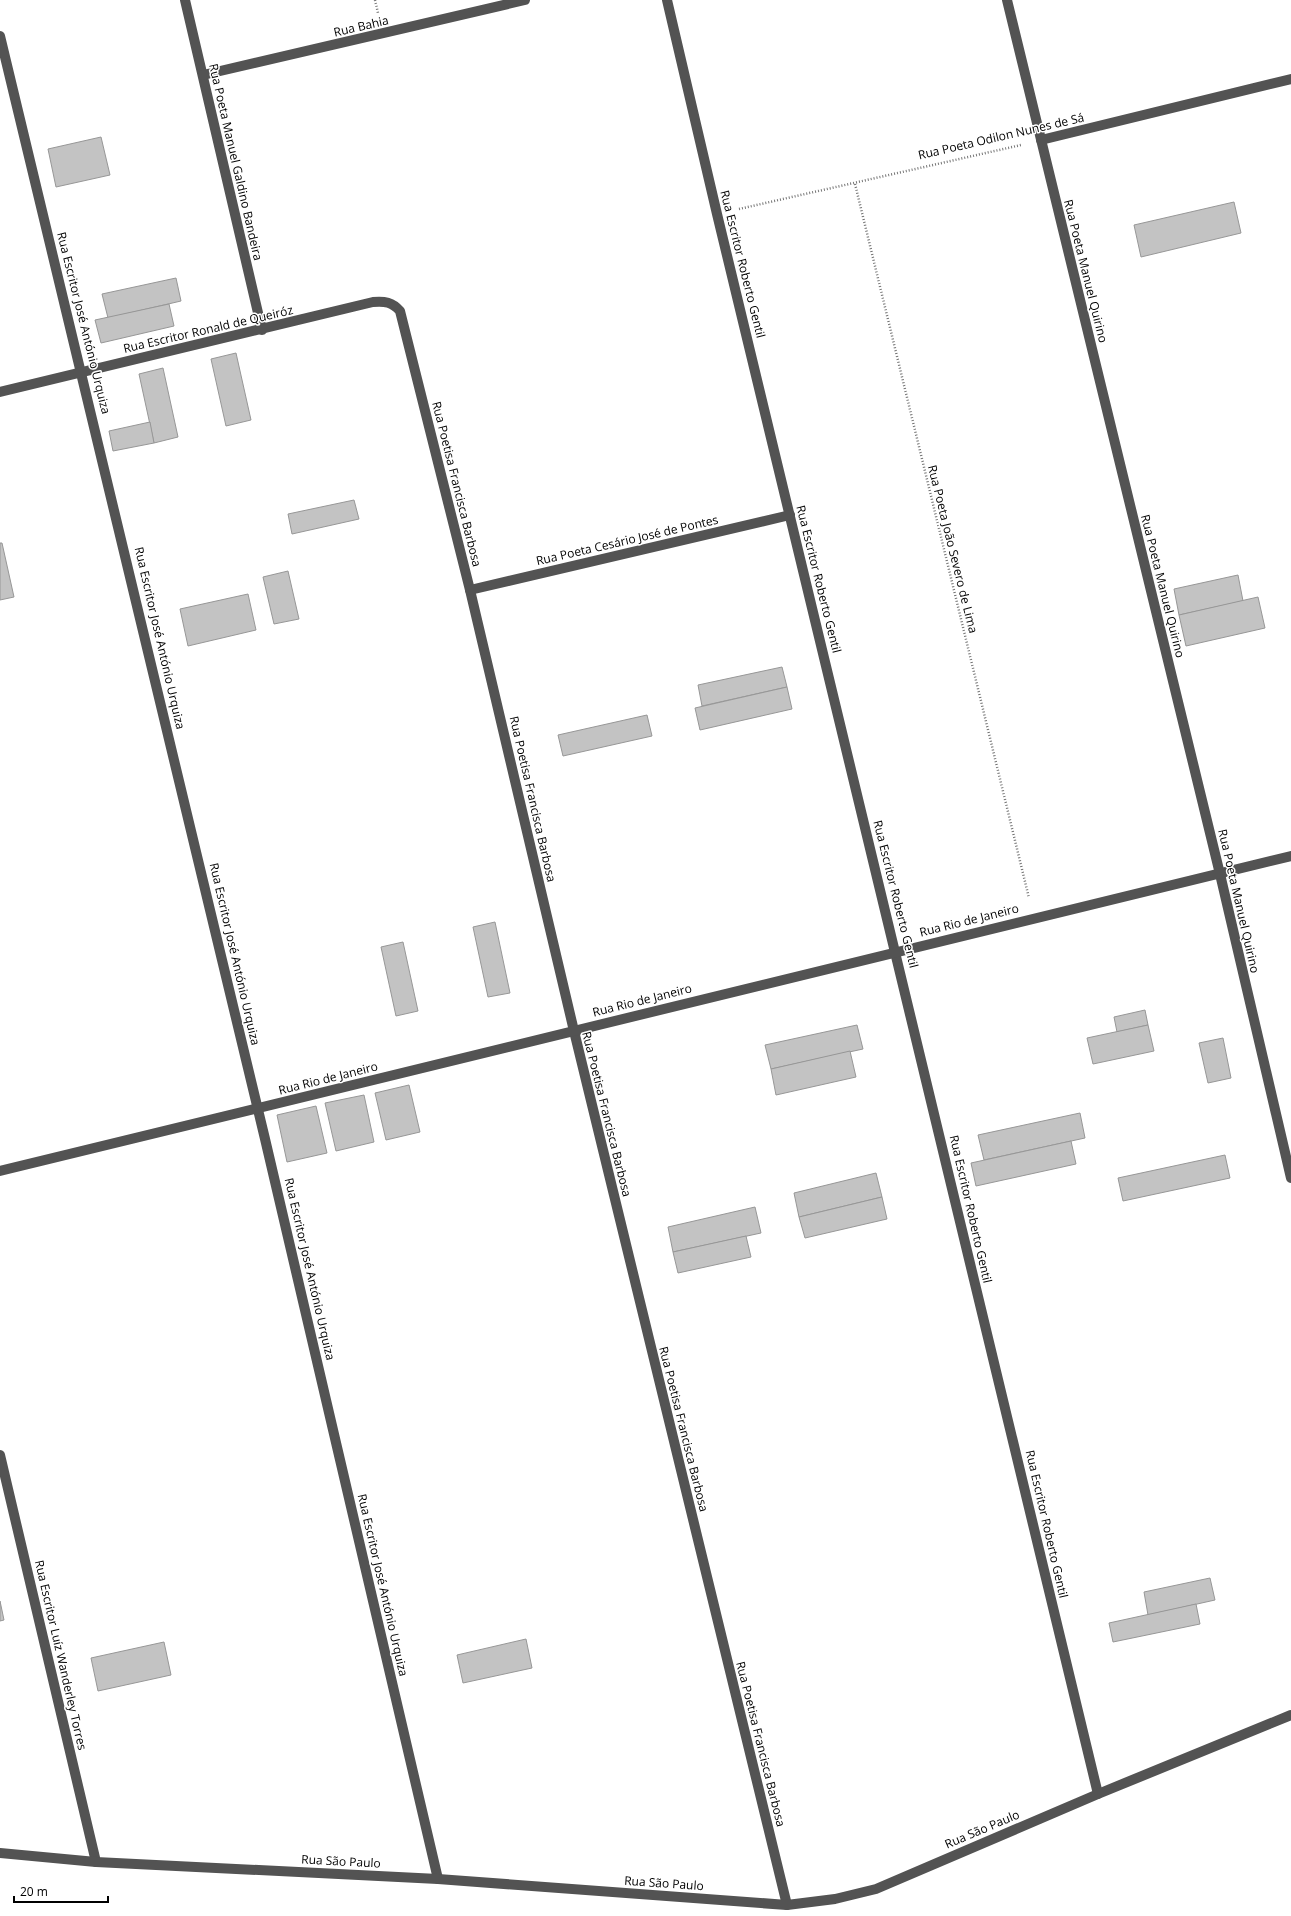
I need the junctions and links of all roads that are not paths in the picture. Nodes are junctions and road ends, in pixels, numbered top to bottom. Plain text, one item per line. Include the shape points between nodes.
1 (185, 0) edge
2 (525, 0) edge
3 (667, 0) edge
4 (1007, 0) edge
5 (0, 36) edge
6 (202, 75) junction
7 (1291, 79) edge
8 (1041, 140) junction
9 (405, 329) joint
10 (262, 330) junction
11 (83, 372) junction
12 (0, 392) edge
13 (790, 515) junction
14 (470, 590) junction
15 (1291, 856) edge
16 (1220, 874) junction
17 (896, 951) junction
18 (574, 1031) junction
19 (259, 1109) junction
20 (0, 1171) edge
21 (1291, 1178) edge
22 (0, 1455) edge
23 (1291, 1715) edge
24 (1098, 1794) junction
25 (0, 1853) edge
26 (96, 1862) junction
27 (438, 1879) junction
28 (787, 1905) junction

1 - 6 street, Rua Poeta Manuel Galdino Bandeira
2 - 6 street, Rua Bahia
3 - 13 street, Rua Escritor Roberto Gentil
4 - 8 street, Rua Poeta Manuel Quirino
5 - 11 street, Rua Escritor José António Urquiza
6 - 10 street, Rua Poeta Manuel Galdino Bandeira
7 - 8 street, Rua Poeta Odilon Nunes de Sá
8 - 16 street, Rua Poeta Manuel Quirino
9 - 10 street, Rua Escritor Ronald de Queiróz via 400,311 394,304 384,301
9 - 14 street, Rua Poetisa Francisca Barbosa
10 - 11 street, Rua Escritor Ronald de Queiróz
11 - 12 street, Rua Escritor Ronald de Queiróz
11 - 19 street, Rua Escritor José António Urquiza
13 - 14 street, Rua Poeta Cesário José de Pontes
13 - 17 street, Rua Escritor Roberto Gentil
14 - 18 street, Rua Poetisa Francisca Barbosa
15 - 16 street, Rua Rio de Janeiro
16 - 17 street, Rua Rio de Janeiro
16 - 21 street, Rua Poeta Manuel Quirino
17 - 18 street, Rua Rio de Janeiro
17 - 24 street, Rua Escritor Roberto Gentil
18 - 19 street, Rua Rio de Janeiro
18 - 28 street, Rua Poetisa Francisca Barbosa
19 - 20 street, Rua Rio de Janeiro
19 - 27 street, Rua Escritor José António Urquiza
22 - 26 street, Rua Escritor Luíz Wanderley Torres
23 - 24 street, Rua São Paulo
24 - 28 street, Rua São Paulo via 876,1889 835,1899
25 - 26 street, Rua São Paulo
26 - 27 street, Rua São Paulo
27 - 28 street, Rua São Paulo

